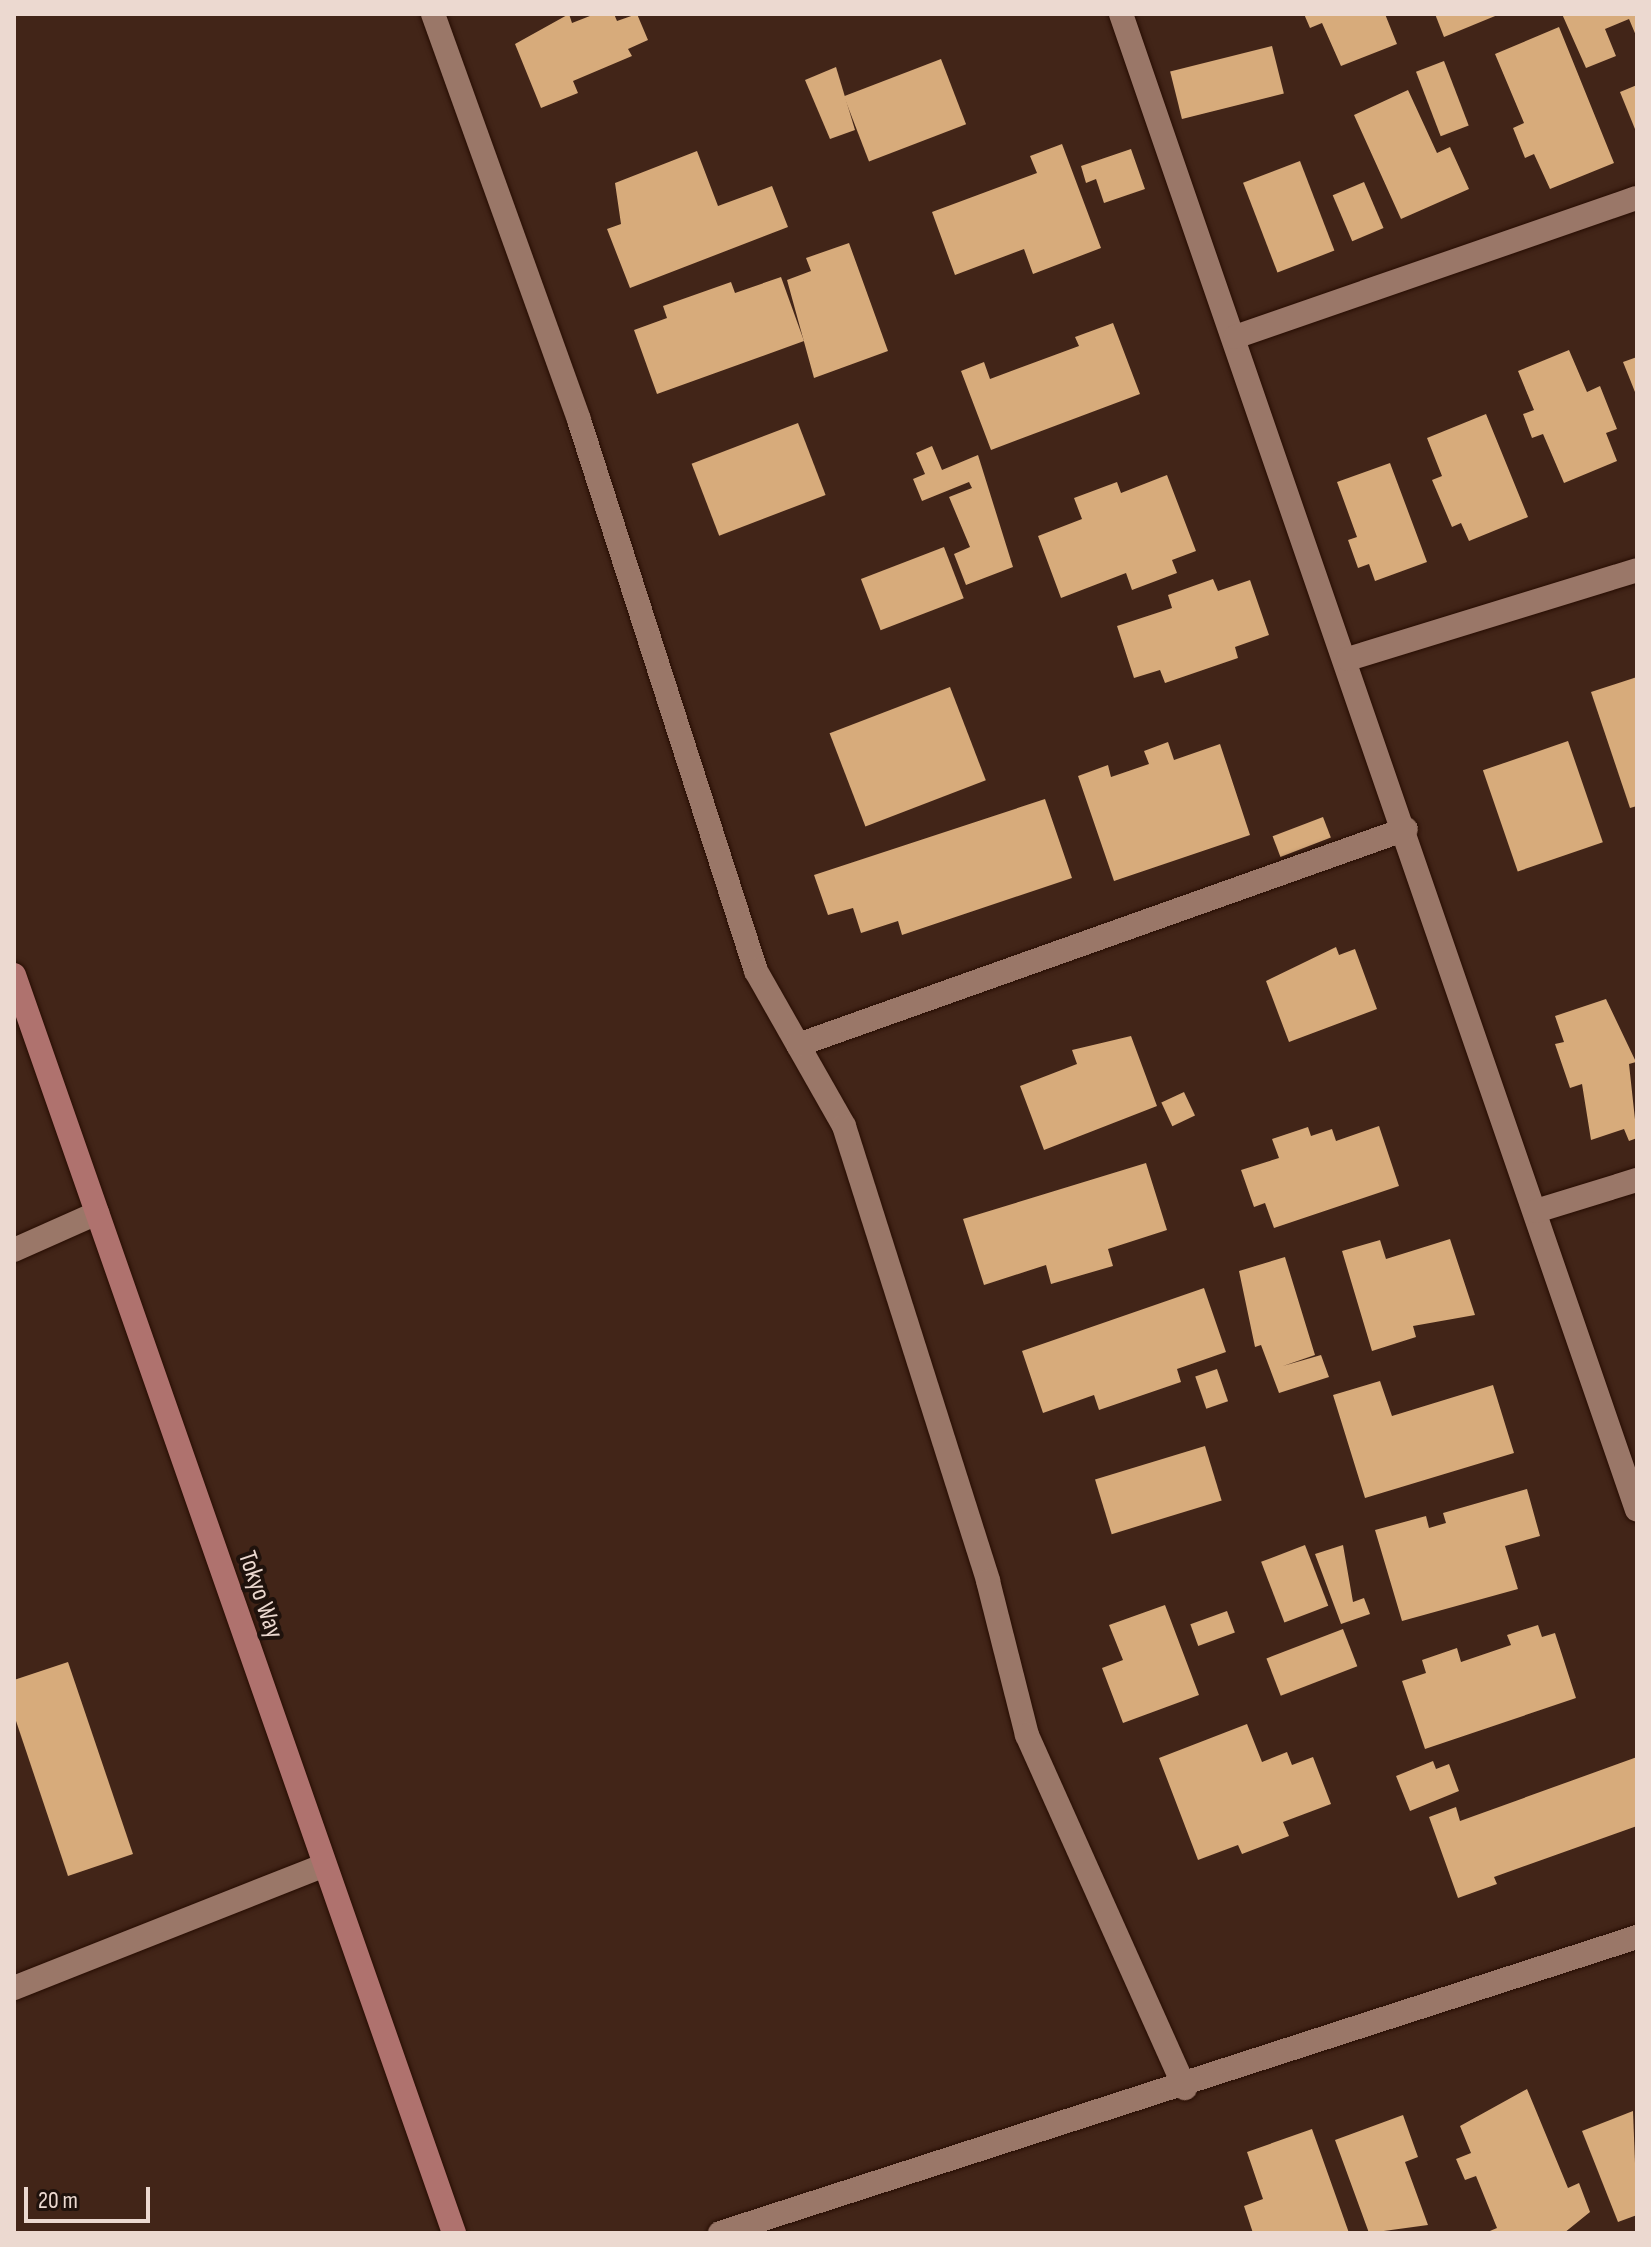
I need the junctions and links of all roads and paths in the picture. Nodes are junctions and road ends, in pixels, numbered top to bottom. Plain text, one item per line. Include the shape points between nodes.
1 (433, 14) edge
2 (1121, 14) edge
3 (1637, 198) edge
4 (1235, 337) junction
5 (1637, 570) edge
6 (1348, 659) junction
7 (1406, 829) junction
8 (14, 975) edge
9 (798, 1045) junction
10 (1637, 1180) edge
11 (1536, 1211) junction
12 (97, 1213) junction
13 (14, 1250) edge
14 (1637, 1510) edge
15 (325, 1865) junction
16 (1637, 1937) edge
17 (14, 1988) edge
18 (1185, 2088) junction
19 (454, 2233) edge
20 (720, 2233) edge

1 - 9 street via 579,420 756,971
2 - 4 street
3 - 4 street
4 - 6 street
5 - 6 street
6 - 7 street
7 - 9 street
7 - 11 street
8 - 12 main road, Tokyo Way
9 - 18 street via 844,1126 988,1581 1027,1735
10 - 11 street
11 - 14 street
12 - 13 street
12 - 15 main road, Tokyo Way
15 - 17 street
15 - 19 main road, Tokyo Way
16 - 18 street
18 - 20 street

